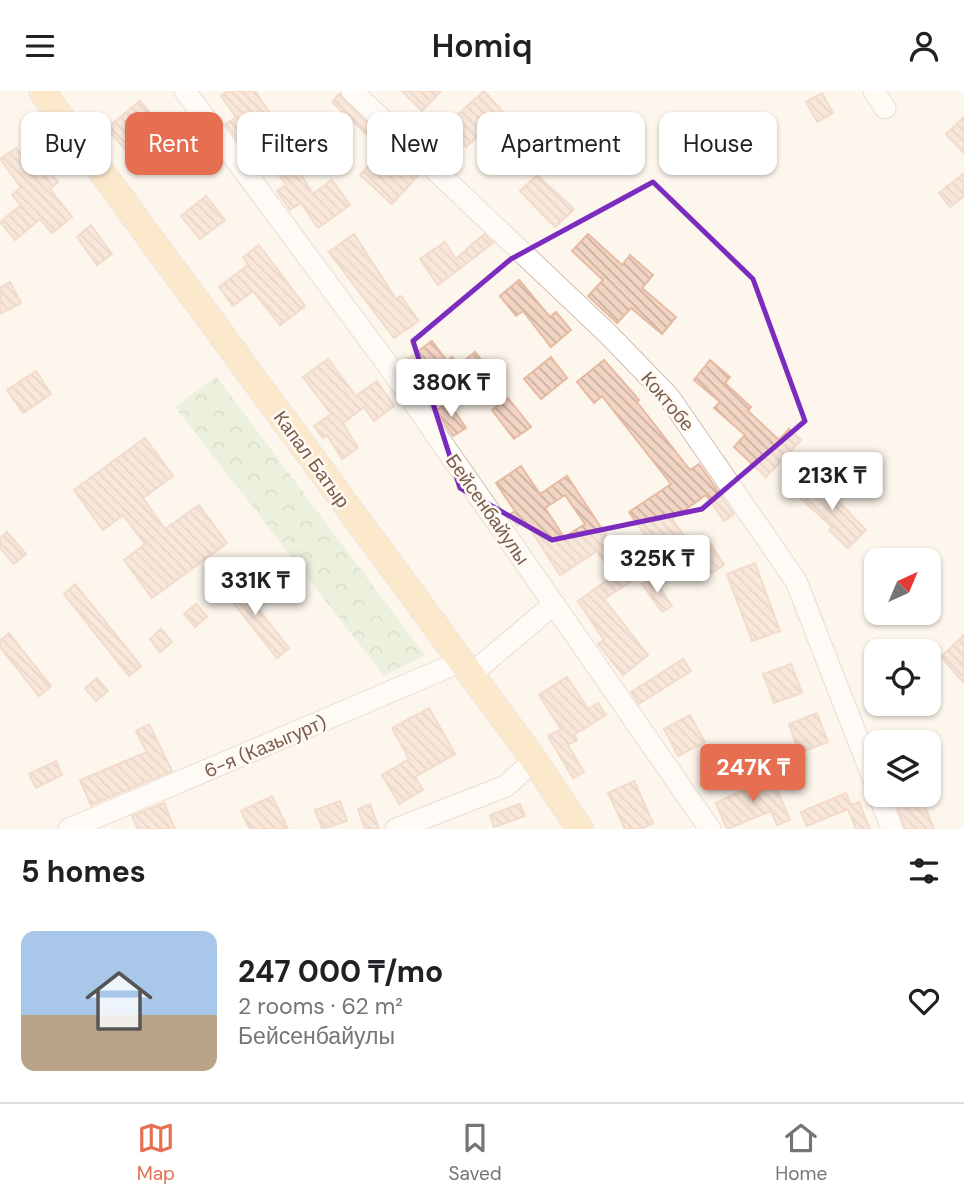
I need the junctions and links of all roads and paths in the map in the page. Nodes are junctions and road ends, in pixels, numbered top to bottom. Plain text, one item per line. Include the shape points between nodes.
1 (42, 91) edge
2 (186, 91) edge
3 (352, 91) edge
4 (554, 604) junction
5 (465, 669) junction
6 (864, 753) edge
7 (534, 760) junction
8 (884, 807) edge
9 (69, 829) edge
10 (396, 829) edge
11 (580, 829) edge
12 (709, 829) edge
13 (892, 829) edge

1 - 5 main road, Капал Батыр
2 - 4 street, Бейсенбайулы via 385,361
3 - 6 street, Коктобе via 669,397 796,581
4 - 5 street, 6-я (Казыгурт)
4 - 12 street, Бейсенбайулы
5 - 7 main road, Капал Батыр
5 - 9 street, 6-я (Казыгурт)
7 - 10 street via 506,786
7 - 11 main road, Капал Батыр
8 - 13 street

